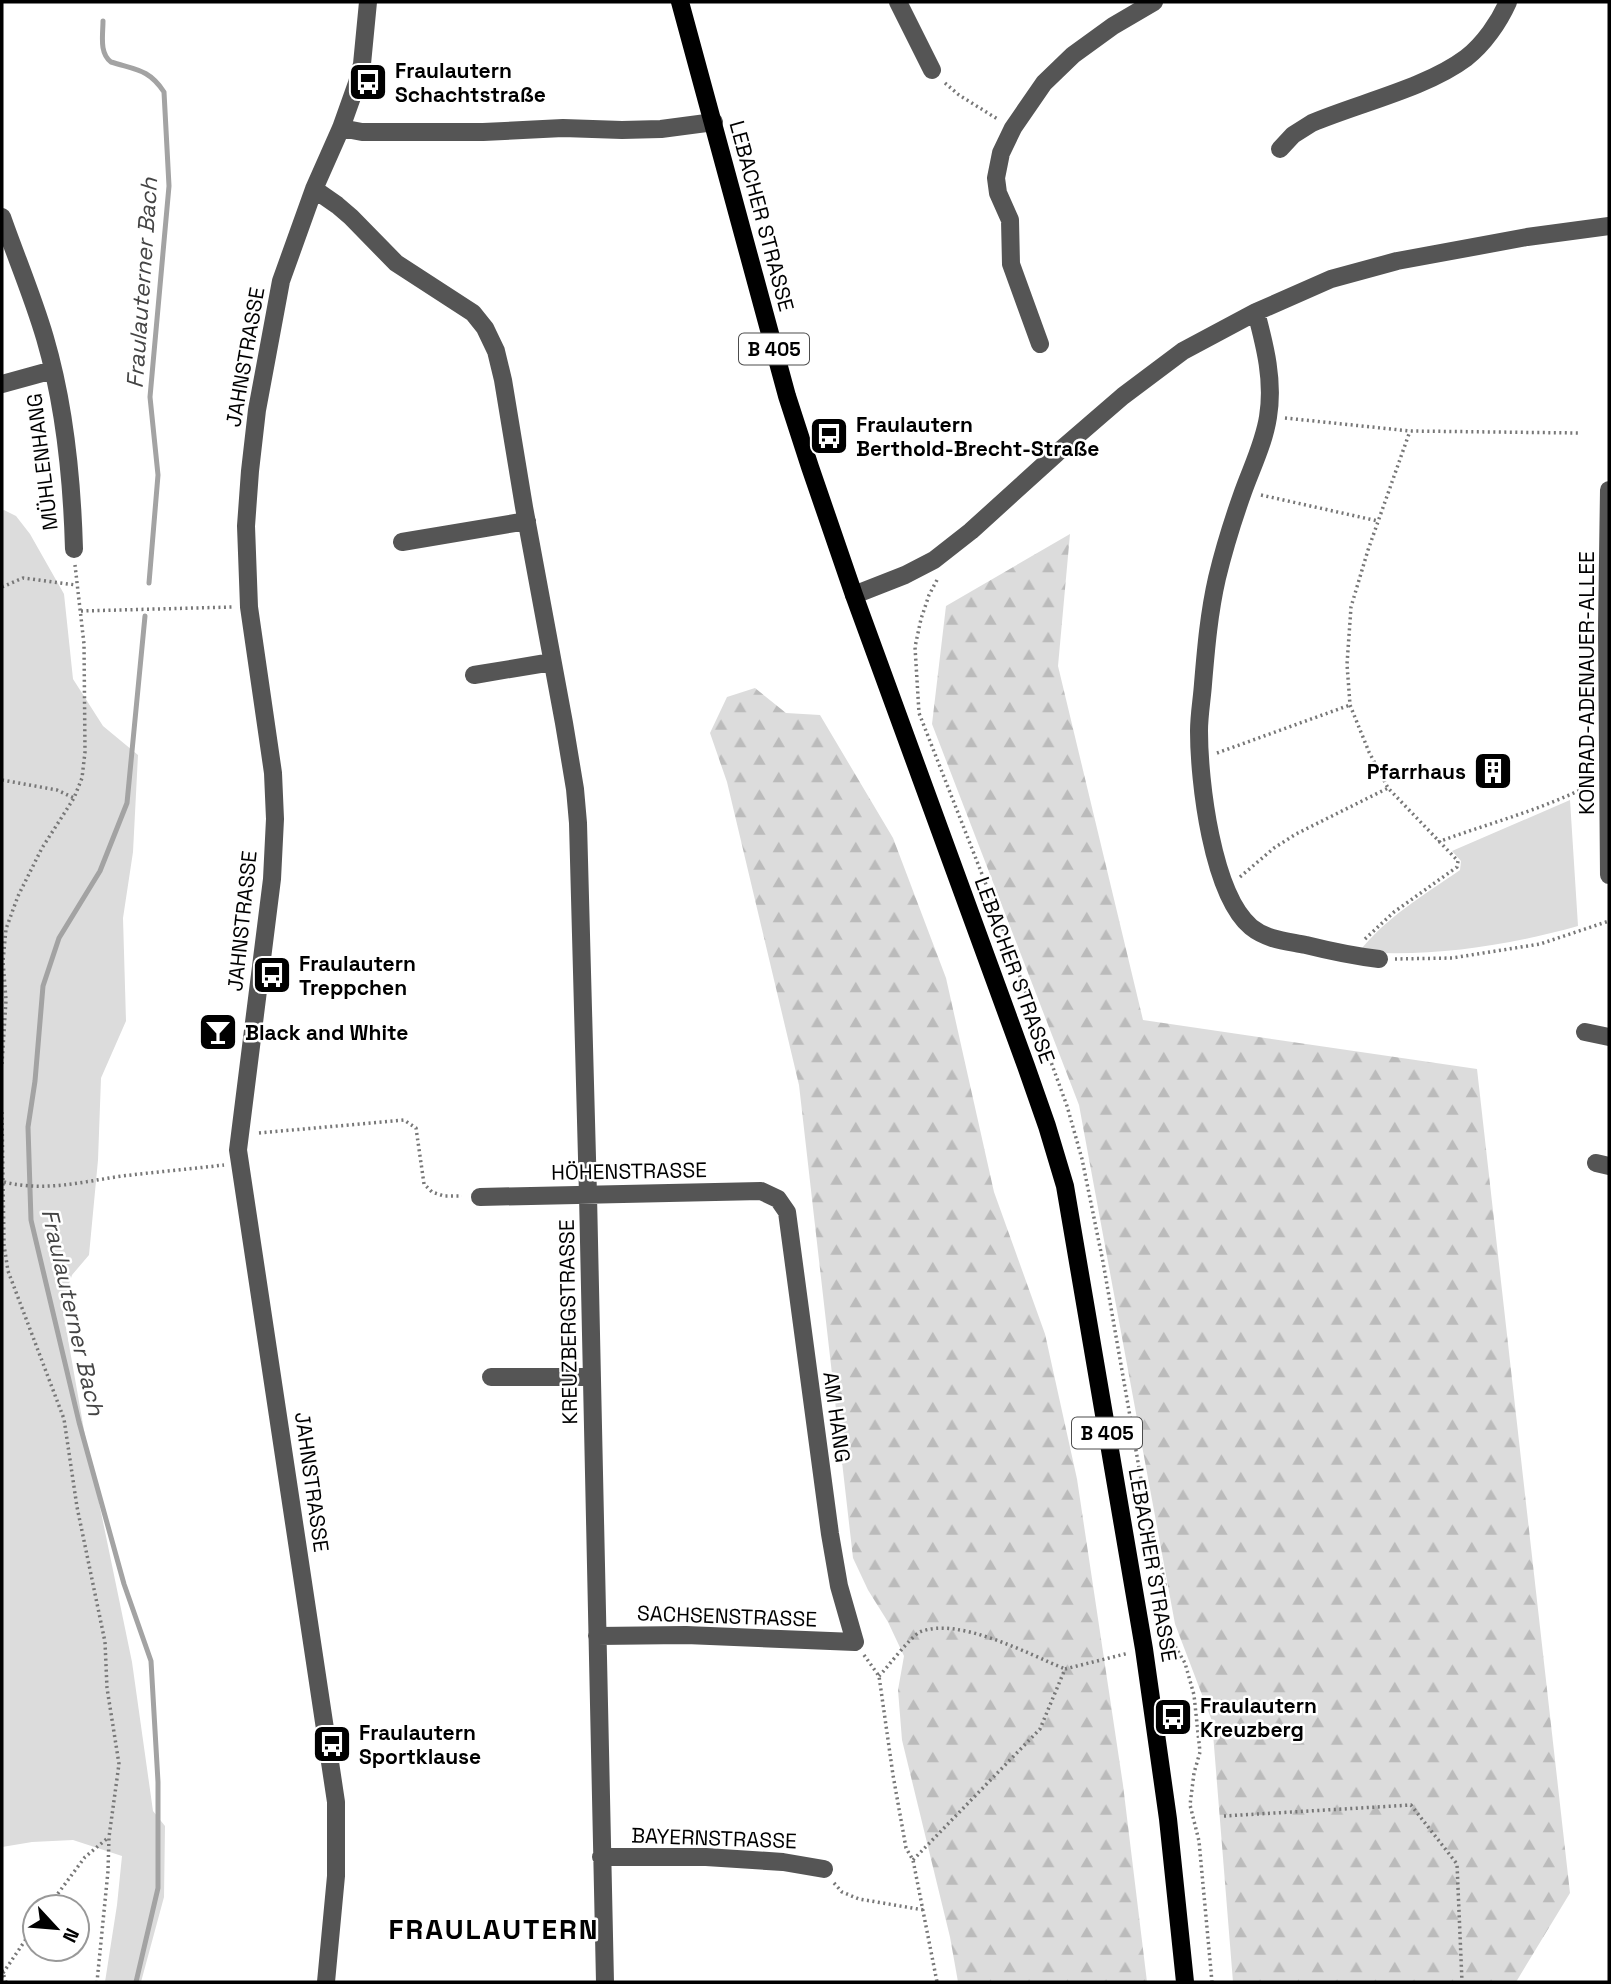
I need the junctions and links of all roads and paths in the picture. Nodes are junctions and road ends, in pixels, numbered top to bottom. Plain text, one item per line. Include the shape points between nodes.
1 (368, 2) edge
2 (680, 2) edge
3 (898, 2) edge
4 (1154, 2) edge
5 (1508, 2) edge
6 (932, 71) joint
7 (714, 122) junction
8 (341, 128) junction
9 (1013, 128) junction
10 (1280, 149) dead end
11 (314, 189) junction
12 (2, 217) edge
13 (1609, 226) edge
14 (1256, 312) junction
15 (1040, 344) dead end
16 (53, 370) junction
17 (2, 384) edge
18 (1268, 416) junction
19 (1410, 431) junction
20 (1579, 433) dead end
21 (1609, 490) edge
22 (1243, 491) junction
23 (527, 521) junction
24 (1378, 521) junction
25 (402, 542) dead end
26 (74, 549) joint
27 (76, 585) junction
28 (2, 587) edge
29 (854, 595) junction
30 (249, 607) junction
31 (81, 611) junction
32 (1608, 627) edge
33 (552, 662) junction
34 (474, 675) dead end
35 (1350, 705) junction
36 (1200, 758) junction
37 (1608, 776) edge
38 (2, 780) edge
39 (1388, 788) junction
40 (74, 798) junction
41 (1438, 842) junction
42 (1609, 875) edge
43 (1225, 889) junction
44 (1609, 921) edge
45 (1351, 956) junction
46 (1379, 959) joint
47 (1585, 1032) dead end
48 (1609, 1037) edge
49 (2, 1064) edge
50 (2, 1112) edge
51 (239, 1135) junction
52 (240, 1164) junction
53 (4, 1182) junction
54 (589, 1195) junction
55 (480, 1197) joint
56 (778, 1199) joint
57 (491, 1377) dead end
58 (592, 1377) junction
59 (597, 1636) junction
60 (855, 1642) junction
61 (1144, 1649) junction
62 (1065, 1669) junction
63 (880, 1676) junction
64 (1224, 1816) dead end
65 (109, 1837) junction
66 (601, 1857) junction
67 (913, 1860) junction
68 (824, 1870) joint
69 (58, 1893) edge
70 (923, 1910) junction
71 (21, 1945) edge
72 (2, 1971) edge
73 (6, 1982) edge
74 (97, 1982) edge
75 (326, 1982) edge
76 (605, 1982) edge
77 (937, 1982) edge
78 (1185, 1982) edge
79 (1462, 1982) edge

1 - 8 street, JAHNSTRASSE via 358,83
2 - 7 main road, LEBACHER STRASSE / B 405
3 - 6 street
4 - 9 street via 1073,55 1044,83
5 - 10 street via 1487,36 1466,57 1438,74 1312,123
6 - 9 path via 960,95
7 - 8 street via 622,130 362,132
7 - 29 main road, LEBACHER STRASSE / B 405 via 788,396
8 - 11 street, JAHNSTRASSE
9 - 15 street via 996,178 1010,220 1011,264
11 - 23 street, KREUZBERGSTRASSE via 351,217 396,264 473,313 485,328 503,380
11 - 30 street, JAHNSTRASSE via 281,281 257,410 246,526
12 - 16 street, MÜHLENHANG
13 - 14 street via 1397,261 1331,279
14 - 18 street via 1267,354
14 - 29 street via 1183,351 1123,396 934,560
16 - 17 street, MÜHLENHANG
16 - 26 street, MÜHLENHANG via 69,461
18 - 19 path
18 - 22 street
19 - 20 path
19 - 24 path
21 - 32 street, KONRAD-ADENAUER-ALLEE
22 - 24 path
22 - 36 street via 1217,578 1208,628
23 - 25 street
23 - 33 street, KREUZBERGSTRASSE
24 - 35 path via 1351,607
26 - 27 path
27 - 28 path via 23,578
27 - 31 path
29 - 61 main road, LEBACHER STRASSE / B 405 via 1026,1066 1065,1186
30 - 31 path
30 - 51 street, JAHNSTRASSE via 273,773 275,819 272,879
31 - 40 path via 85,752
32 - 37 street, KONRAD-ADENAUER-ALLEE
33 - 34 street
33 - 54 street, KREUZBERGSTRASSE via 578,823
35 - 36 path
35 - 39 path
36 - 43 street
37 - 41 path via 1516,816
37 - 42 street, KONRAD-ADENAUER-ALLEE
38 - 40 path via 57,790
39 - 41 path
39 - 43 path via 1296,834
40 - 49 path via 42,848 6,929
41 - 45 path via 1458,861 1457,867 1394,912
43 - 45 street via 1252,928 1275,940
44 - 46 path via 1540,944 1452,958
45 - 46 street
47 - 48 street
50 - 53 path
51 - 52 street, JAHNSTRASSE
51 - 55 path via 404,1121 416,1128 424,1184 443,1196
52 - 53 path via 73,1185
52 - 75 street, JAHNSTRASSE via 336,1802 336,1876
53 - 65 path via 8,1271 64,1419 105,1642 107,1688 120,1764
54 - 55 street, HÖHENSTRASSE
54 - 56 street, HÖHENSTRASSE via 761,1191
54 - 58 street, KREUZBERGSTRASSE
56 - 60 street, AM HANG via 787,1212 830,1534
57 - 58 street
58 - 59 street, KREUZBERGSTRASSE
59 - 60 street, SACHSENSTRASSE
59 - 66 street, KREUZBERGSTRASSE
60 - 63 path
61 - 62 path
61 - 78 main road, LEBACHER STRASSE / B 405
62 - 63 path via 983,1635 940,1627 918,1633
62 - 67 path via 1040,1729
63 - 67 path via 906,1848
64 - 79 path via 1411,1805 1457,1864
65 - 69 path via 85,1857
65 - 74 path
66 - 68 street, BAYERNSTRASSE via 706,1857
66 - 76 street, KREUZBERGSTRASSE
67 - 70 path
68 - 70 path via 842,1892 859,1899
70 - 77 path
71 - 72 path
72 - 73 path

